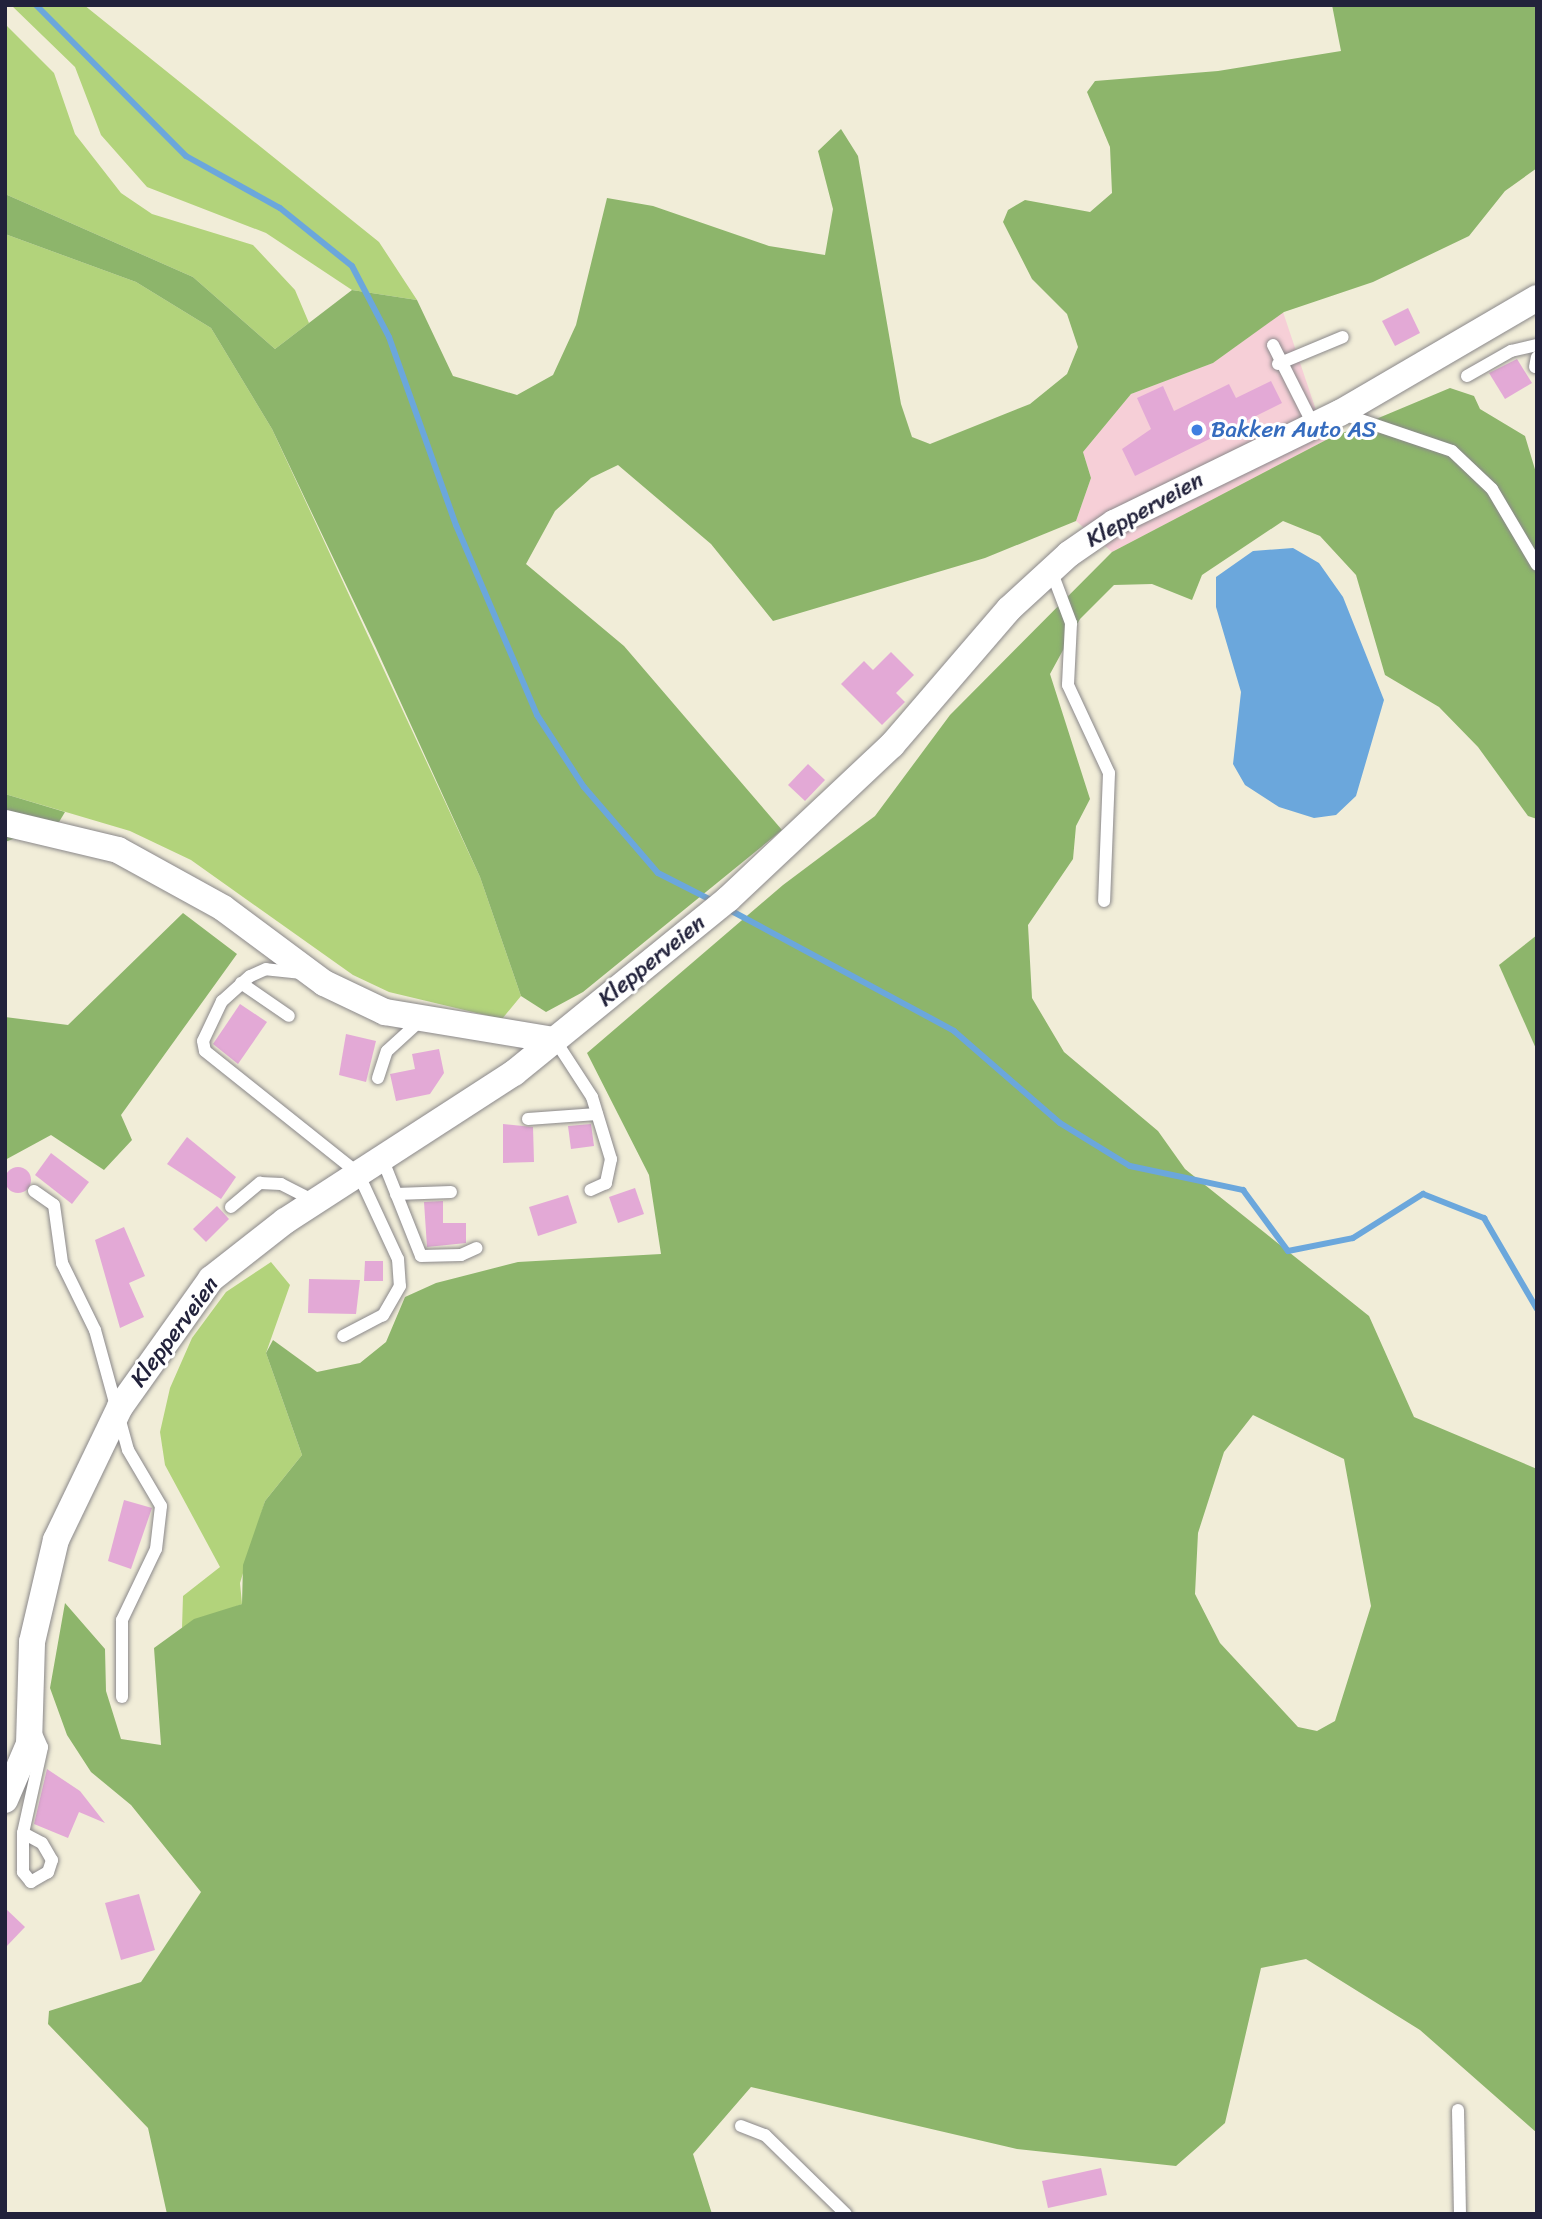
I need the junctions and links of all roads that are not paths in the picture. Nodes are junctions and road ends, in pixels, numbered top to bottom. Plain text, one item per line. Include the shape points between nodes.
1 (1537, 298) edge
2 (1343, 337) dead end
3 (1273, 345) dead end
4 (1537, 345) edge
5 (1278, 364) junction
6 (1466, 376) dead end
7 (1340, 413) junction
8 (1314, 426) junction
9 (1537, 565) edge
10 (1051, 570) junction
11 (5, 823) edge
12 (1104, 901) dead end
13 (309, 974) junction
14 (241, 983) junction
15 (289, 1016) dead end
16 (422, 1019) junction
17 (555, 1040) junction
18 (378, 1078) dead end
19 (597, 1114) junction
20 (528, 1119) dead end
21 (382, 1157) junction
22 (358, 1172) junction
23 (590, 1190) dead end
24 (34, 1191) dead end
25 (451, 1192) dead end
26 (396, 1194) junction
27 (316, 1201) junction
28 (230, 1207) dead end
29 (477, 1248) dead end
30 (343, 1336) dead end
31 (120, 1407) junction
32 (122, 1698) dead end
33 (32, 1725) junction
34 (9, 1783) edge
35 (23, 1833) dead end
36 (1458, 2110) dead end
37 (741, 2126) dead end
38 (846, 2214) edge
39 (1461, 2214) edge

1 - 7 street, Klepperveien
2 - 5 lane
3 - 5 lane
4 - 6 lane via 1511,351
5 - 8 lane
7 - 8 street, Klepperveien
7 - 9 lane via 1452,451 1492,489
8 - 10 street, Klepperveien via 1114,523
10 - 12 lane via 1071,623 1068,685 1108,773
10 - 17 street, Klepperveien via 892,745 812,823
11 - 13 street via 118,850 223,908
13 - 14 lane via 266,969
13 - 16 street via 385,1012
14 - 15 lane
14 - 22 lane via 213,1015 205,1051
16 - 17 street
16 - 18 lane via 387,1051
17 - 19 lane
17 - 21 street, Klepperveien via 474,1101
19 - 20 lane
19 - 23 lane via 612,1166 606,1183
21 - 22 street, Klepperveien
21 - 26 lane
22 - 27 street, Klepperveien
22 - 30 lane via 398,1259 400,1286 383,1315
24 - 31 lane via 54,1205 62,1263 95,1330
25 - 26 lane
26 - 29 lane via 421,1256 461,1255
27 - 28 lane via 281,1184 260,1183
27 - 31 street, Klepperveien via 211,1279
31 - 32 lane via 128,1450 161,1506 162,1520 156,1549 122,1620
31 - 33 street, Klepperveien via 78,1488 50,1562 32,1642
33 - 34 street, Klepperveien
33 - 35 lane via 42,1747
36 - 39 lane
37 - 38 lane via 765,2134

